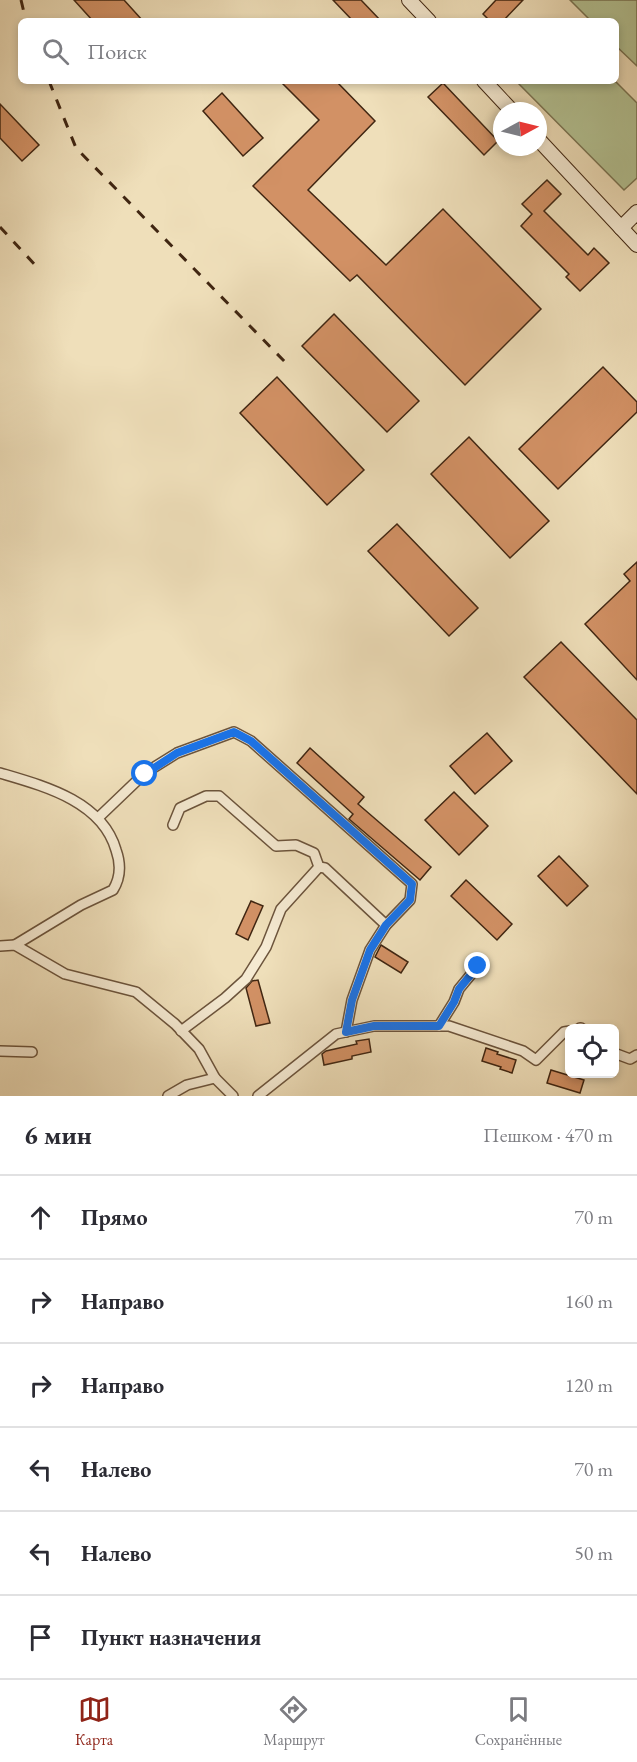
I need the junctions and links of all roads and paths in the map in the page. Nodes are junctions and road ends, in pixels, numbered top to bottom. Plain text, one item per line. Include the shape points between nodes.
1 (409, 0) edge
2 (426, 18) edge
3 (487, 84) edge
4 (504, 102) edge
5 (547, 149) edge
6 (637, 212) edge
7 (621, 228) junction
8 (637, 245) edge
9 (0, 773) edge
10 (98, 818) junction
11 (172, 825) dead end
12 (319, 867) junction
13 (386, 925) junction
14 (15, 945) junction
15 (0, 946) edge
16 (478, 966) dead end
17 (439, 1026) junction
18 (181, 1031) junction
19 (346, 1032) junction
20 (565, 1032) edge
21 (0, 1051) edge
22 (32, 1052) dead end
23 (619, 1055) edge
24 (637, 1055) edge
25 (215, 1078) junction
26 (168, 1096) edge
27 (233, 1096) edge
28 (258, 1096) edge

1 - 2 main road
3 - 4 main road
5 - 7 main road
6 - 7 main road
7 - 8 main road
9 - 10 street via 68,796
10 - 13 street via 145,774 177,753 234,732 251,741 412,884 410,900
10 - 14 street via 109,831 119,859 119,876 113,890
11 - 12 street via 180,808 206,796 219,796 276,846 296,845 314,854
12 - 13 street via 325,868
12 - 18 street via 281,909 267,947 246,979
13 - 19 street via 370,950 352,1000
14 - 15 street
14 - 18 street via 65,974 136,992
16 - 17 street via 459,989
17 - 19 street via 374,1026
17 - 20 street via 523,1051 536,1060
18 - 25 street via 199,1049
19 - 28 street via 336,1034
21 - 22 street
23 - 24 street via 630,1059
25 - 26 street via 187,1085
25 - 27 street

